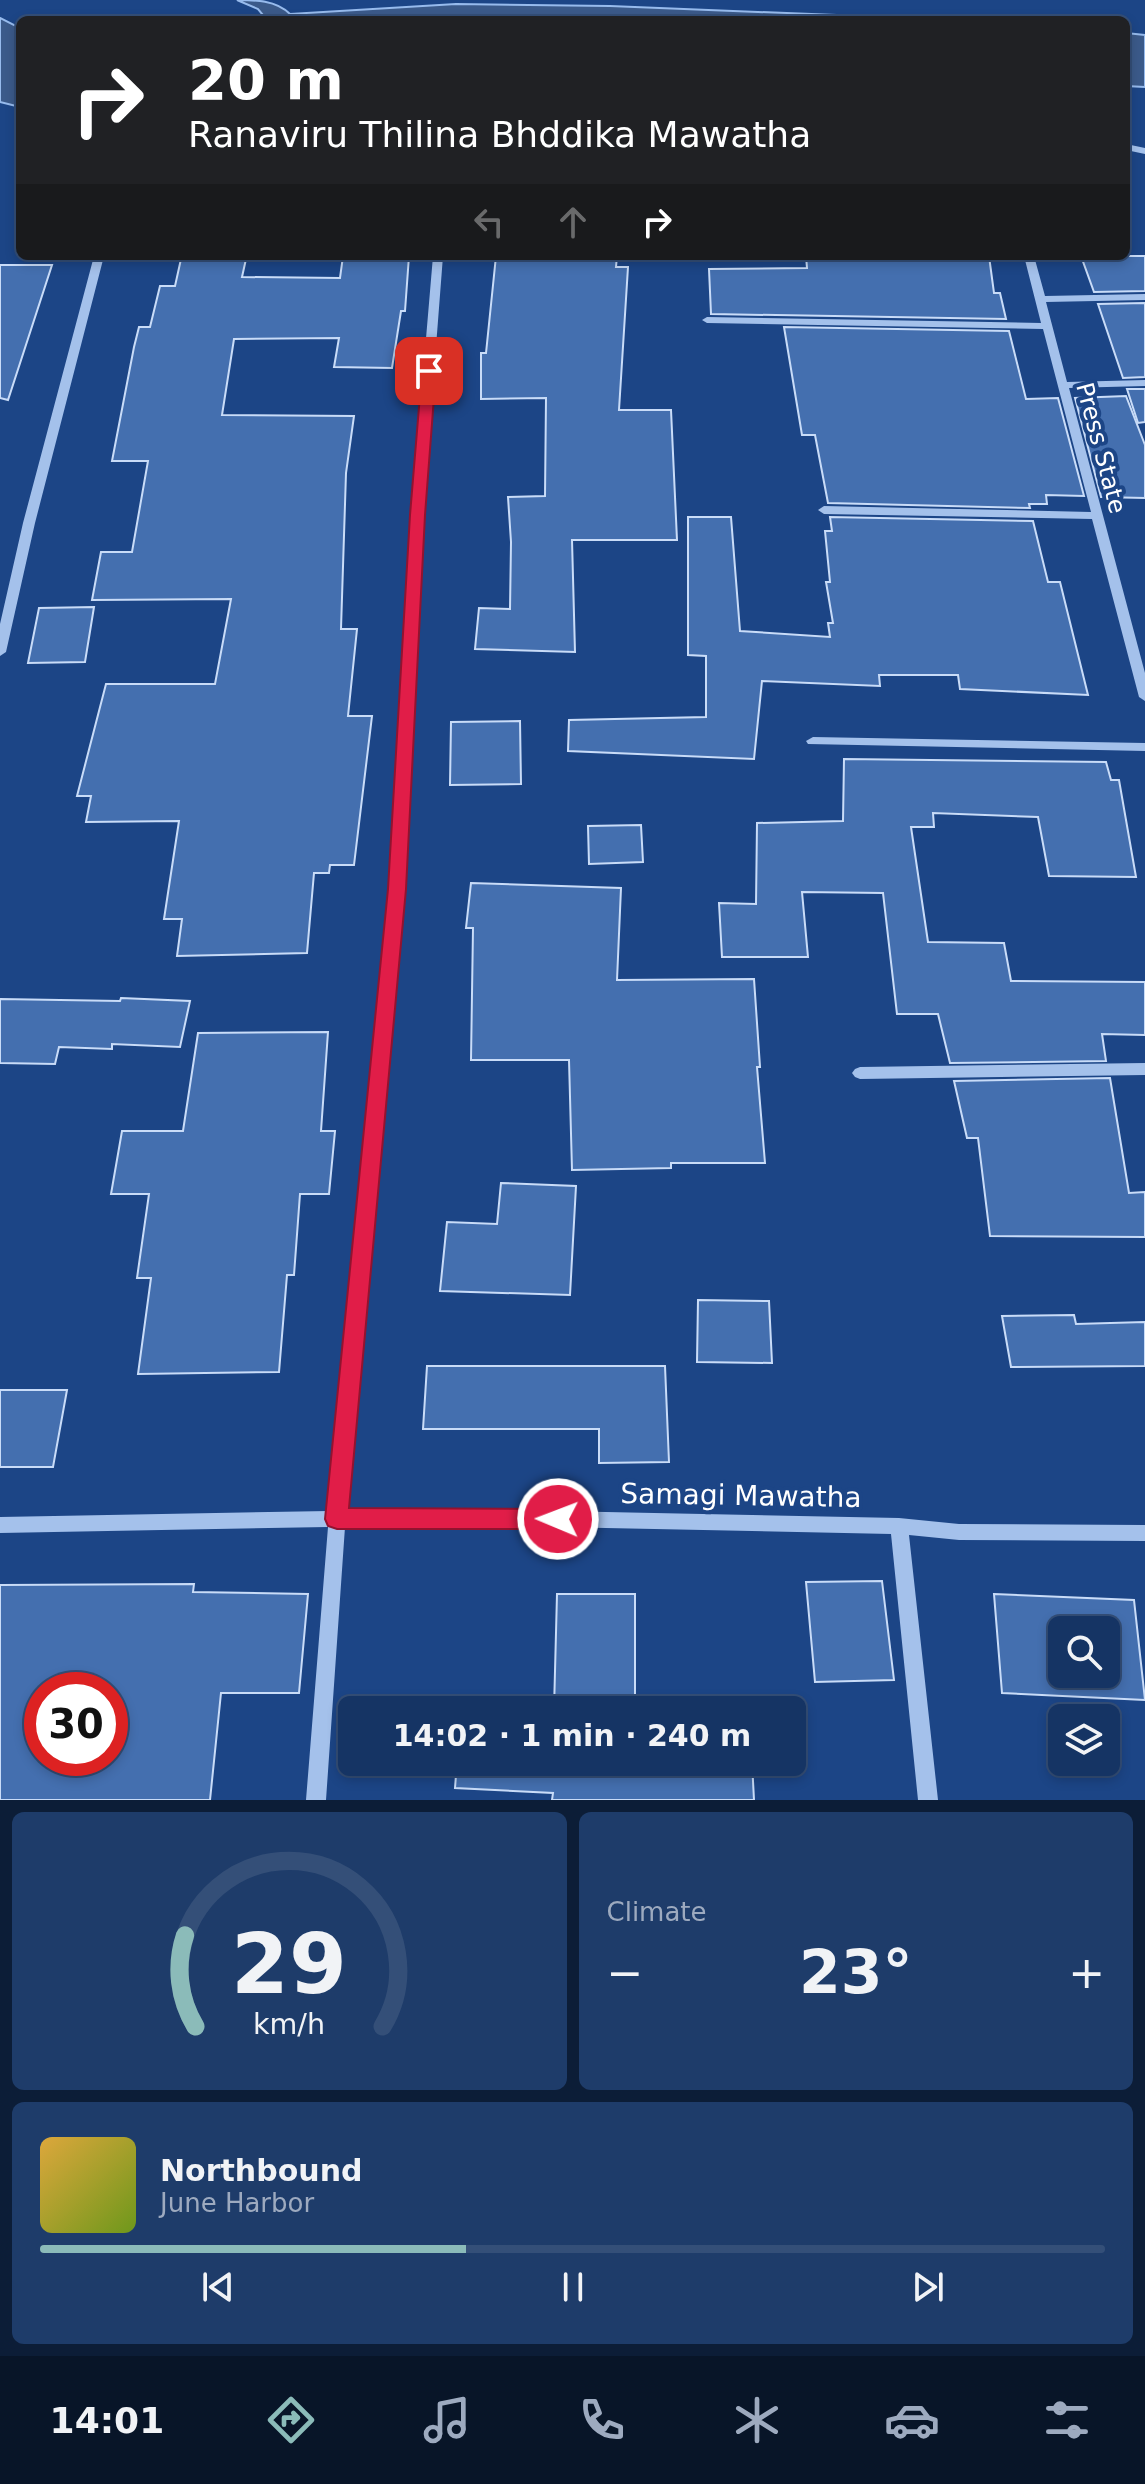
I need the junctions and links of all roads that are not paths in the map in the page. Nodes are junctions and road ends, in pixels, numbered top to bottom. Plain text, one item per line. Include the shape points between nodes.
1 (98, 260) edge
2 (438, 260) edge
3 (1030, 260) edge
4 (1145, 297) edge
5 (1040, 299) junction
6 (707, 320) dead end
7 (1047, 326) junction
8 (1145, 383) edge
9 (1062, 385) junction
10 (824, 510) dead end
11 (1096, 516) junction
12 (0, 652) edge
13 (1141, 664) edge
14 (1145, 697) edge
15 (813, 741) dead end
16 (1145, 747) edge
17 (1145, 1069) edge
18 (860, 1073) dead end
19 (337, 1519) junction
20 (0, 1525) edge
21 (899, 1526) junction
22 (1145, 1533) edge
23 (316, 1800) edge
24 (928, 1800) edge

1 - 12 street
2 - 19 street via 417,515 397,889
3 - 5 street, Press State
4 - 5 street
5 - 7 street, Press State
6 - 7 street
7 - 9 street, Press State
8 - 9 street
9 - 11 street, Press State
10 - 11 street
11 - 13 street, Press State
13 - 14 street, Press State
15 - 16 street
17 - 18 street
19 - 20 street, Samagi Mawatha
19 - 21 street, Samagi Mawatha
19 - 23 street
21 - 22 street, Samagi Mawatha via 959,1532
21 - 24 street

